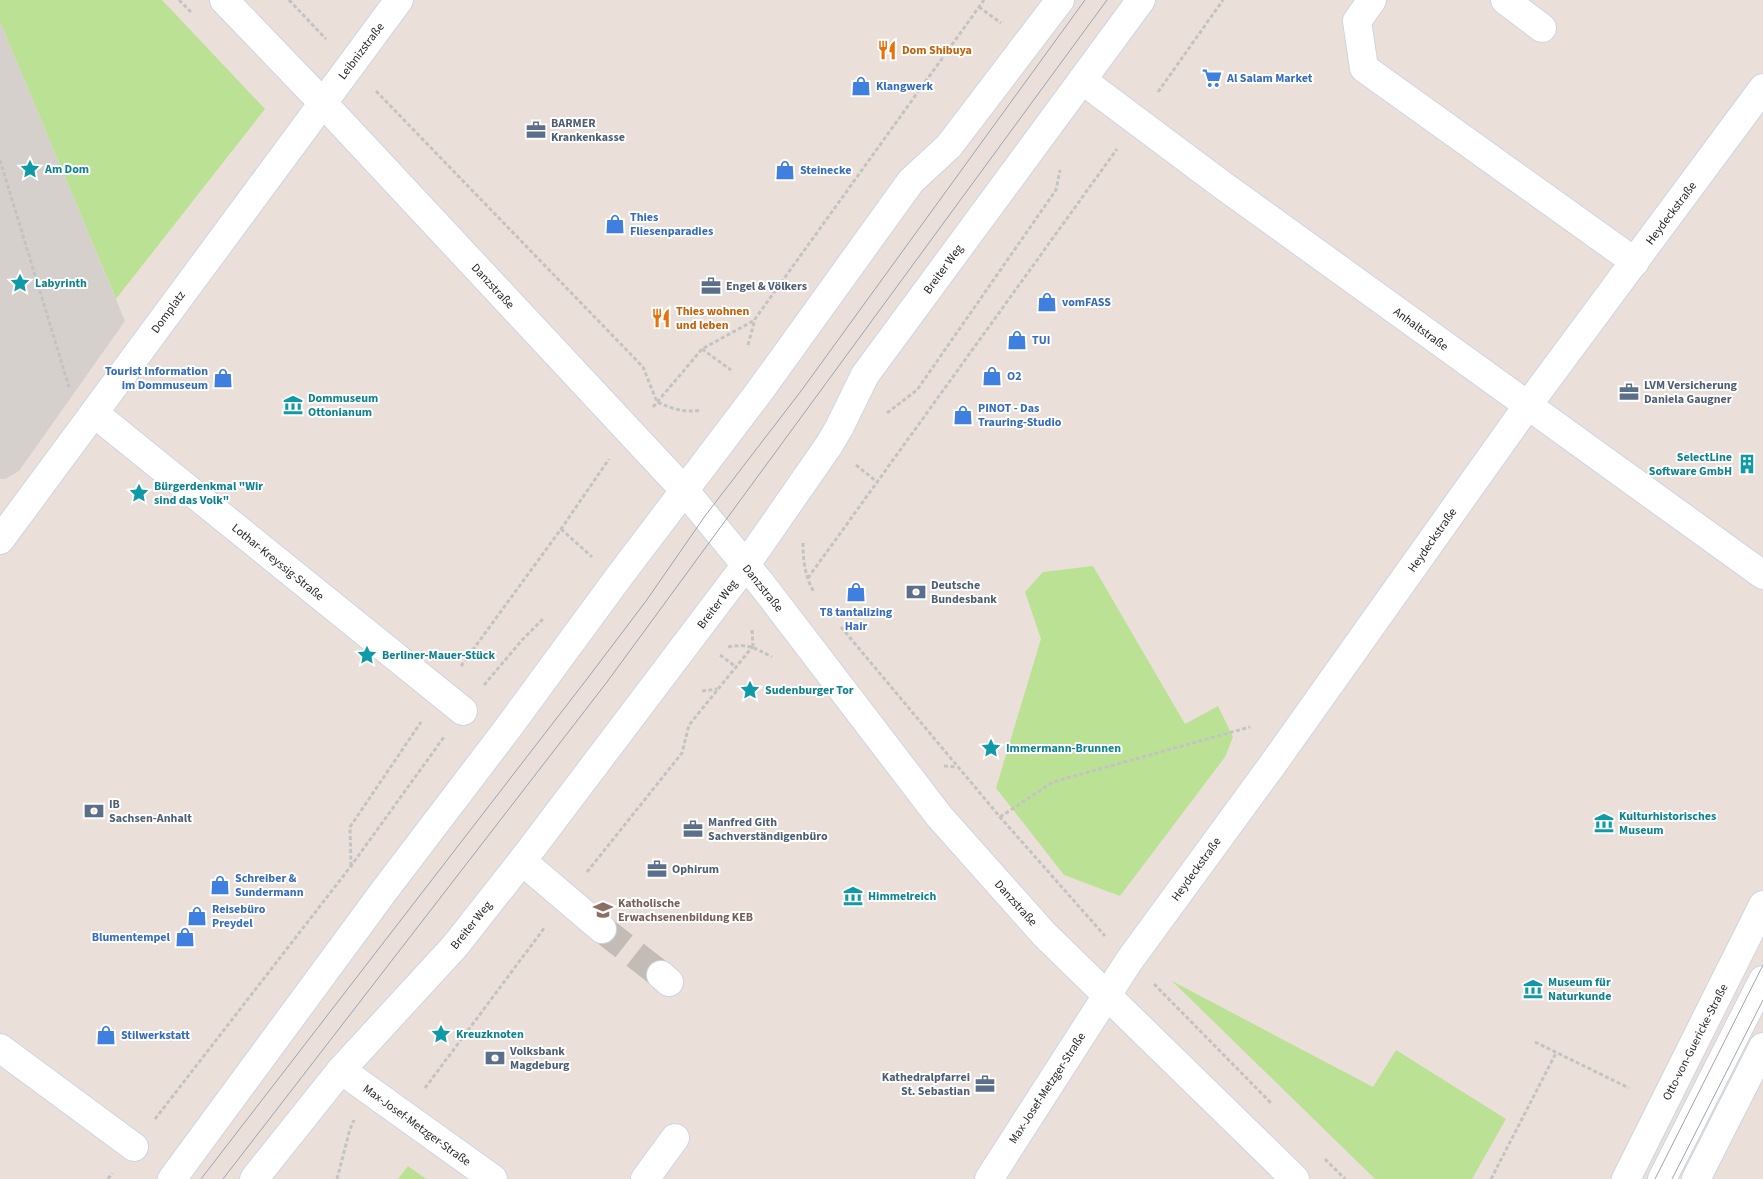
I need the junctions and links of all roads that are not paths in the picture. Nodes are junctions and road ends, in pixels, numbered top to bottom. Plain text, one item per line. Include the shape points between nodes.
1 (224, 0) edge
2 (399, 0) edge
3 (1060, 0) edge
4 (1141, 0) edge
5 (1372, 0) edge
6 (1505, 0) edge
7 (1542, 28) dead end
8 (1082, 80) junction
9 (1763, 88) edge
10 (322, 102) junction
11 (1634, 262) junction
12 (1528, 405) junction
13 (94, 413) junction
14 (685, 491) junction
15 (4, 526) edge
16 (745, 566) junction
17 (1763, 575) edge
18 (463, 711) road end
19 (522, 861) junction
20 (1763, 905) edge
21 (602, 929) tunnel mouth
22 (1763, 980) edge
23 (1107, 996) junction
24 (1763, 1047) edge
25 (0, 1048) edge
26 (341, 1070) junction
27 (675, 1138) dead end
28 (134, 1147) road end
29 (172, 1179) edge
30 (254, 1179) edge
31 (492, 1179) edge
32 (645, 1179) edge
33 (989, 1179) edge
34 (1295, 1179) edge
35 (1626, 1179) edge
36 (1662, 1179) edge
37 (1696, 1179) edge

1 - 10 street, Danzstraße
2 - 10 street, Leibnizstraße
3 - 14 street via 949,146 910,180
4 - 8 street, Breiter Weg
5 - 11 street via 1357,21 1364,68
6 - 7 street
8 - 12 street, Anhaltstraße
8 - 16 street, Breiter Weg via 865,375 840,428
9 - 11 street, Heydeckstraße
10 - 13 street, Domplatz
10 - 14 street, Danzstraße
11 - 12 street, Heydeckstraße
12 - 17 street, Anhaltstraße
12 - 23 street, Heydeckstraße
13 - 15 street, Domplatz
13 - 18 street, Lothar-Kreyssig-Straße
14 - 16 street, Danzstraße
14 - 29 street
16 - 19 street, Breiter Weg
16 - 23 street, Danzstraße via 939,816 1044,934
19 - 21 street
19 - 26 street, Breiter Weg via 455,946
20 - 35 street, Otto-von-Guericke-Straße
22 - 36 street
23 - 33 street, Max-Josef-Metzger-Straße
23 - 34 street, Danzstraße
24 - 37 street
25 - 28 street
26 - 30 street, Breiter Weg
26 - 31 street, Max-Josef-Metzger-Straße
27 - 32 street

